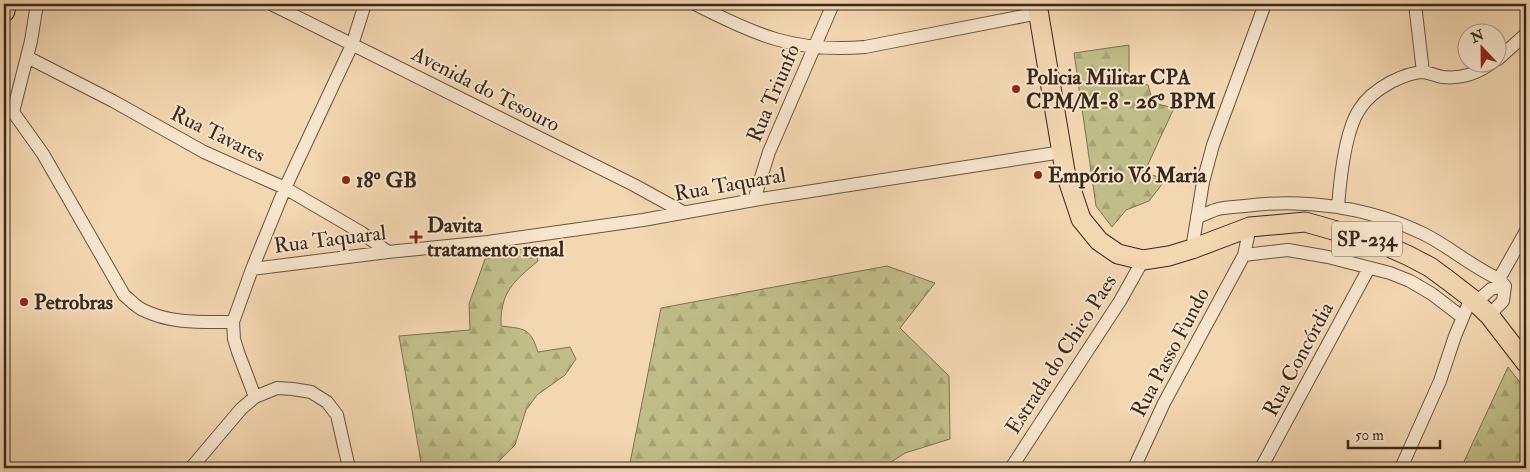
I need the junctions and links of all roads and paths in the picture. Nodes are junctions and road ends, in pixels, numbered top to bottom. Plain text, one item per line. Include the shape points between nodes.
1 (5, 4) edge
2 (36, 4) edge
3 (271, 4) edge
4 (365, 4) edge
5 (695, 4) edge
6 (833, 4) edge
7 (1265, 4) edge
8 (1415, 4) edge
9 (1038, 9) edge
10 (4, 12) edge
11 (1526, 34) edge
12 (352, 45) junction
13 (813, 48) junction
14 (1508, 50) edge
15 (27, 57) junction
16 (1423, 72) junction
17 (1477, 72) edge
18 (8, 108) edge
19 (1062, 152) junction
20 (285, 188) junction
21 (754, 200) junction
22 (1338, 207) junction
23 (683, 212) junction
24 (1197, 217) junction
25 (1250, 227) junction
26 (1526, 231) edge
27 (1192, 249) junction
28 (388, 252) junction
29 (1244, 255) junction
30 (1143, 260) junction
31 (1369, 268) junction
32 (252, 269) junction
33 (1502, 282) junction
34 (1479, 305) junction
35 (1462, 317) junction
36 (233, 322) junction
37 (1526, 363) edge
38 (255, 397) junction
39 (190, 468) edge
40 (349, 468) edge
41 (1011, 468) edge
42 (1134, 468) edge
43 (1261, 468) edge
44 (1401, 468) edge

1 - 10 highway
2 - 15 street
3 - 12 street, Avenida do Tesouro
4 - 12 street
5 - 13 street via 768,38
6 - 13 street, Rua Triunfo
7 - 24 street via 1213,145
8 - 16 street
9 - 13 street via 865,47
9 - 19 main road, SP-234
11 - 14 street
12 - 20 street
12 - 23 street, Avenida do Tesouro
13 - 21 street, Rua Triunfo via 769,152
15 - 18 street
15 - 20 street, Rua Tavares via 204,152
16 - 17 street via 1458,78
16 - 22 street via 1403,76 1382,87 1358,111 1351,128
18 - 36 street via 26,128 59,180 124,295 141,310 159,317 186,322
19 - 21 street, Rua Taquaral
19 - 30 main road, SP-234 via 1081,219 1099,241 1118,254
20 - 28 street, Rua Tavares
20 - 32 street
21 - 23 street, Rua Taquaral
22 - 24 street via 1253,205 1218,209
22 - 33 street via 1386,219 1437,240
23 - 28 street, Rua Taquaral via 488,242
24 - 27 street
25 - 27 main road, SP-234
25 - 29 street, Rua Passo Fundo
25 - 34 main road, SP-234 via 1305,222 1380,243 1430,267
26 - 33 street
27 - 30 main road, SP-234
28 - 32 street, Rua Taquaral
29 - 31 street via 1288,250
29 - 42 street, Rua Passo Fundo via 1164,403
30 - 41 street, Estrada do Chico Paes via 1120,301
31 - 35 street via 1390,272 1410,281
31 - 43 street, Rua Concórdia
32 - 36 street, Rua Taquaral
33 - 34 street via 1491,289
33 - 34 street via 1503,301
34 - 35 street
34 - 37 main road, SP-234
35 - 44 street via 1440,382
36 - 38 street via 234,339
38 - 39 street
38 - 40 street via 277,388 293,389 311,392 327,402 337,415

